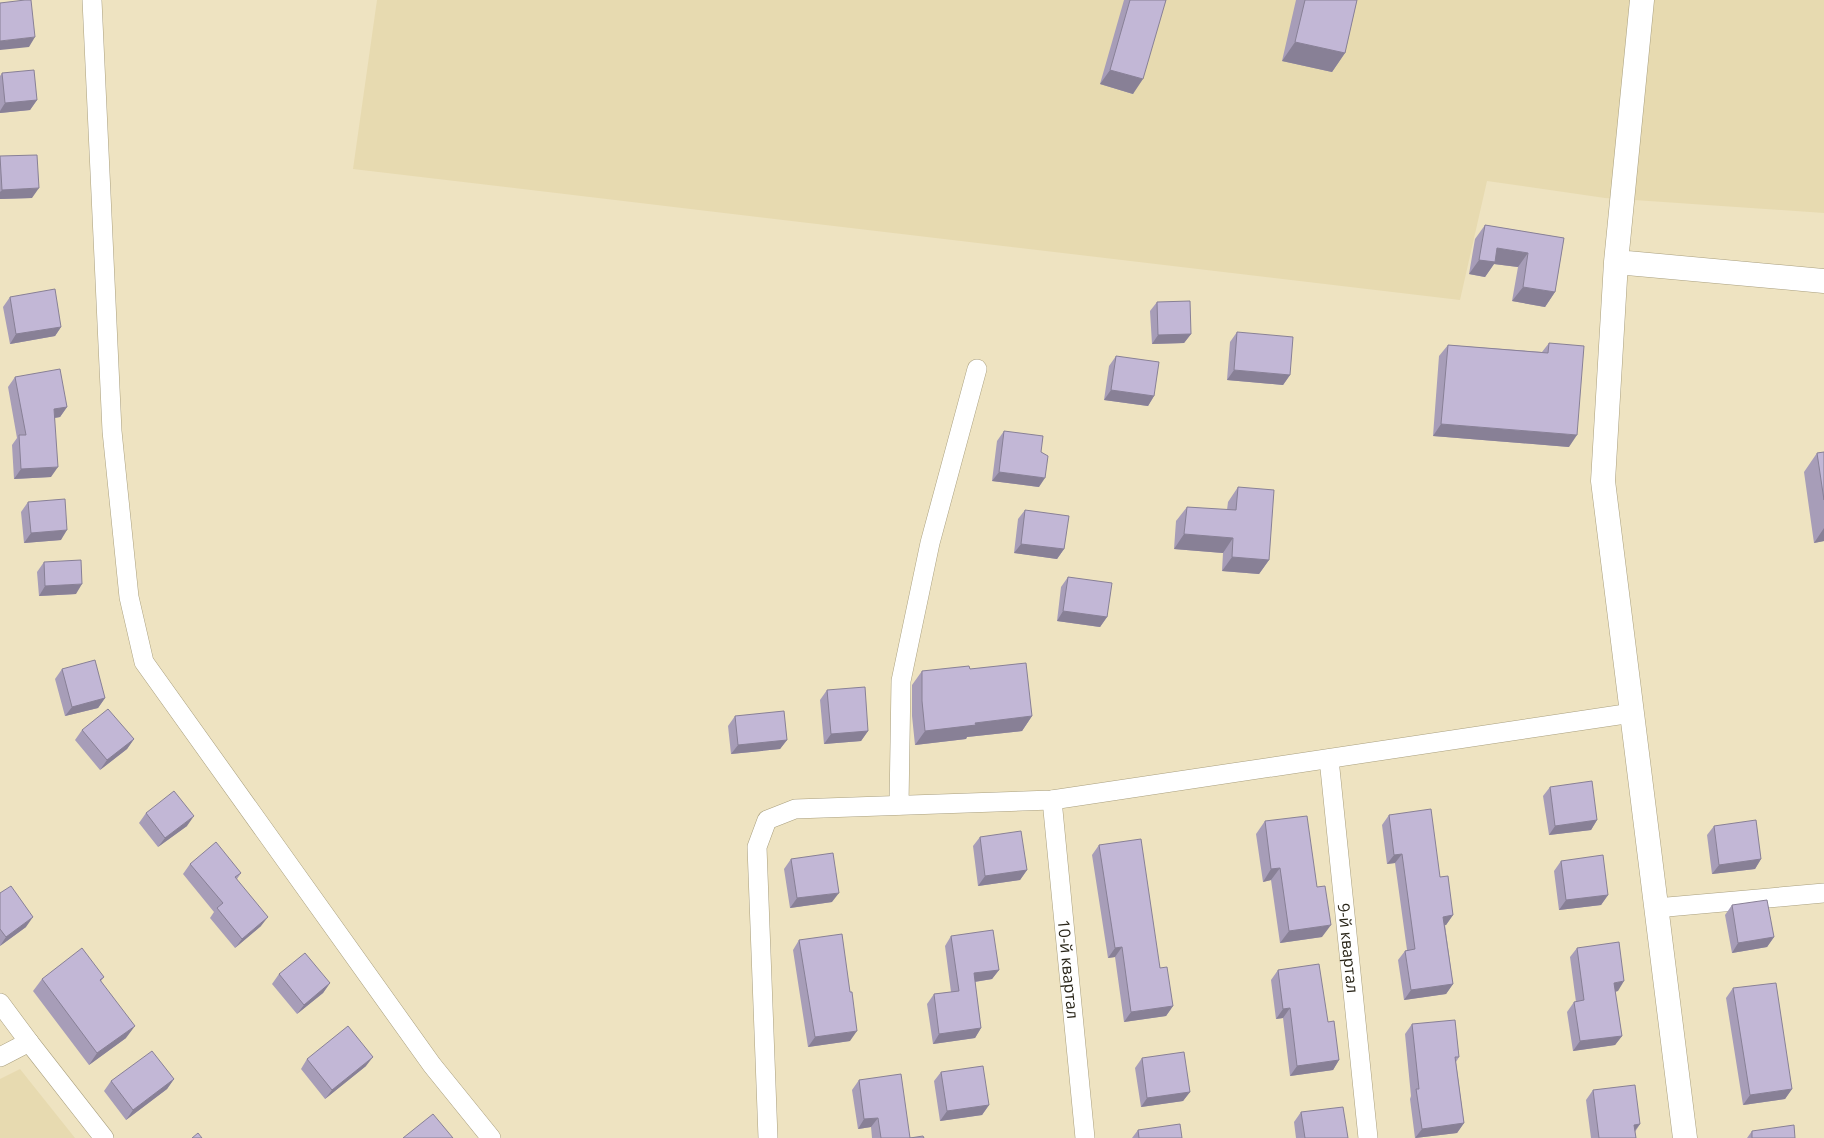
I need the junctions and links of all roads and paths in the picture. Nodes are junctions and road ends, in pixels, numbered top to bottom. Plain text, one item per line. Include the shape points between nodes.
1 (92, 0) edge
2 (1642, 0) edge
3 (1616, 262) junction
4 (1824, 281) edge
5 (977, 369) dead end
6 (1632, 714) junction
7 (1329, 759) junction
8 (1052, 800) junction
9 (898, 805) junction
10 (1824, 893) edge
11 (1656, 908) junction
12 (0, 1002) edge
13 (29, 1042) junction
14 (0, 1057) edge
15 (104, 1138) edge
16 (491, 1138) edge
17 (768, 1138) edge
18 (1085, 1138) edge
19 (1368, 1138) edge
20 (1685, 1138) edge

1 - 16 street via 112,431 129,597 144,662 432,1065
2 - 3 street
3 - 4 street
3 - 6 street via 1603,481
5 - 9 street via 930,543 901,681
6 - 7 street
6 - 11 street
7 - 8 street
7 - 19 street, 9-й квартал
8 - 9 street
8 - 18 street, 10-й квартал
9 - 17 street via 795,809 767,820 757,847
10 - 11 street
11 - 20 street
12 - 13 street
13 - 14 street
13 - 15 street

